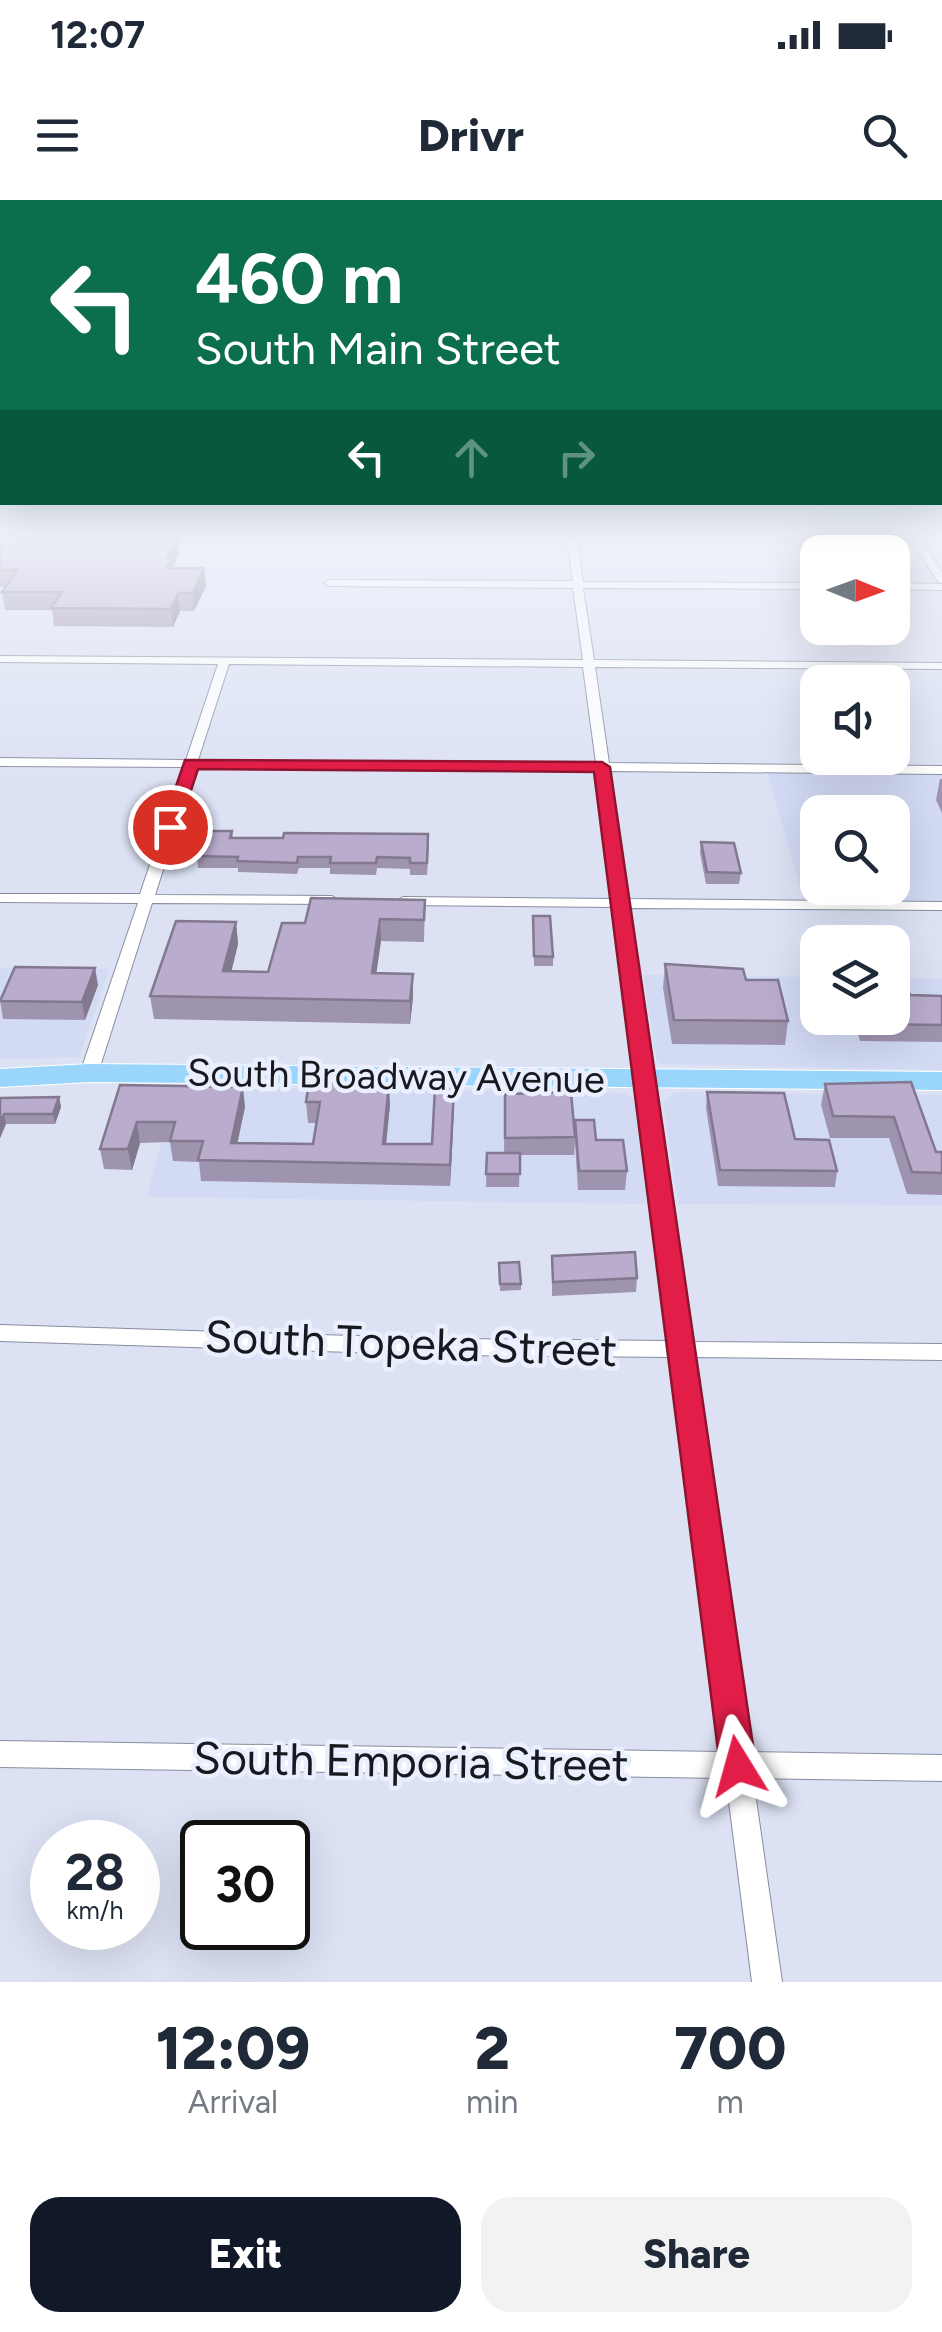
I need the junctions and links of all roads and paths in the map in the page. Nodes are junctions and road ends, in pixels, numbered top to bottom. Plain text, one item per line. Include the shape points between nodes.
1 (582, 616) edge
2 (0, 660) edge
3 (225, 660) junction
4 (588, 664) junction
5 (942, 666) edge
6 (0, 762) edge
7 (191, 764) junction
8 (602, 767) junction
9 (942, 770) edge
10 (0, 898) edge
11 (146, 899) junction
12 (348, 900) edge
13 (386, 901) edge
14 (620, 903) junction
15 (942, 906) edge
16 (0, 1064) edge
17 (90, 1072) junction
18 (0, 1078) edge
19 (644, 1079) junction
20 (942, 1081) edge
21 (0, 1333) edge
22 (682, 1349) junction
23 (942, 1352) edge
24 (0, 1754) edge
25 (738, 1766) junction
26 (942, 1768) edge
27 (767, 1982) edge

1 - 4 street
2 - 3 street
3 - 4 street
3 - 7 street
4 - 5 street
4 - 8 street
6 - 7 street
7 - 8 street
7 - 11 street
8 - 9 street
8 - 14 street
10 - 11 street
11 - 12 street
11 - 17 street
13 - 14 street
14 - 15 street
14 - 19 street
16 - 17 main road, South Broadway Avenue
17 - 18 main road, South Broadway Avenue
17 - 19 main road, South Broadway Avenue
19 - 20 main road, South Broadway Avenue
19 - 22 street
21 - 22 street, South Topeka Street
22 - 23 street, South Topeka Street
22 - 25 street
24 - 25 street, South Emporia Street
25 - 26 street, South Emporia Street
25 - 27 street

